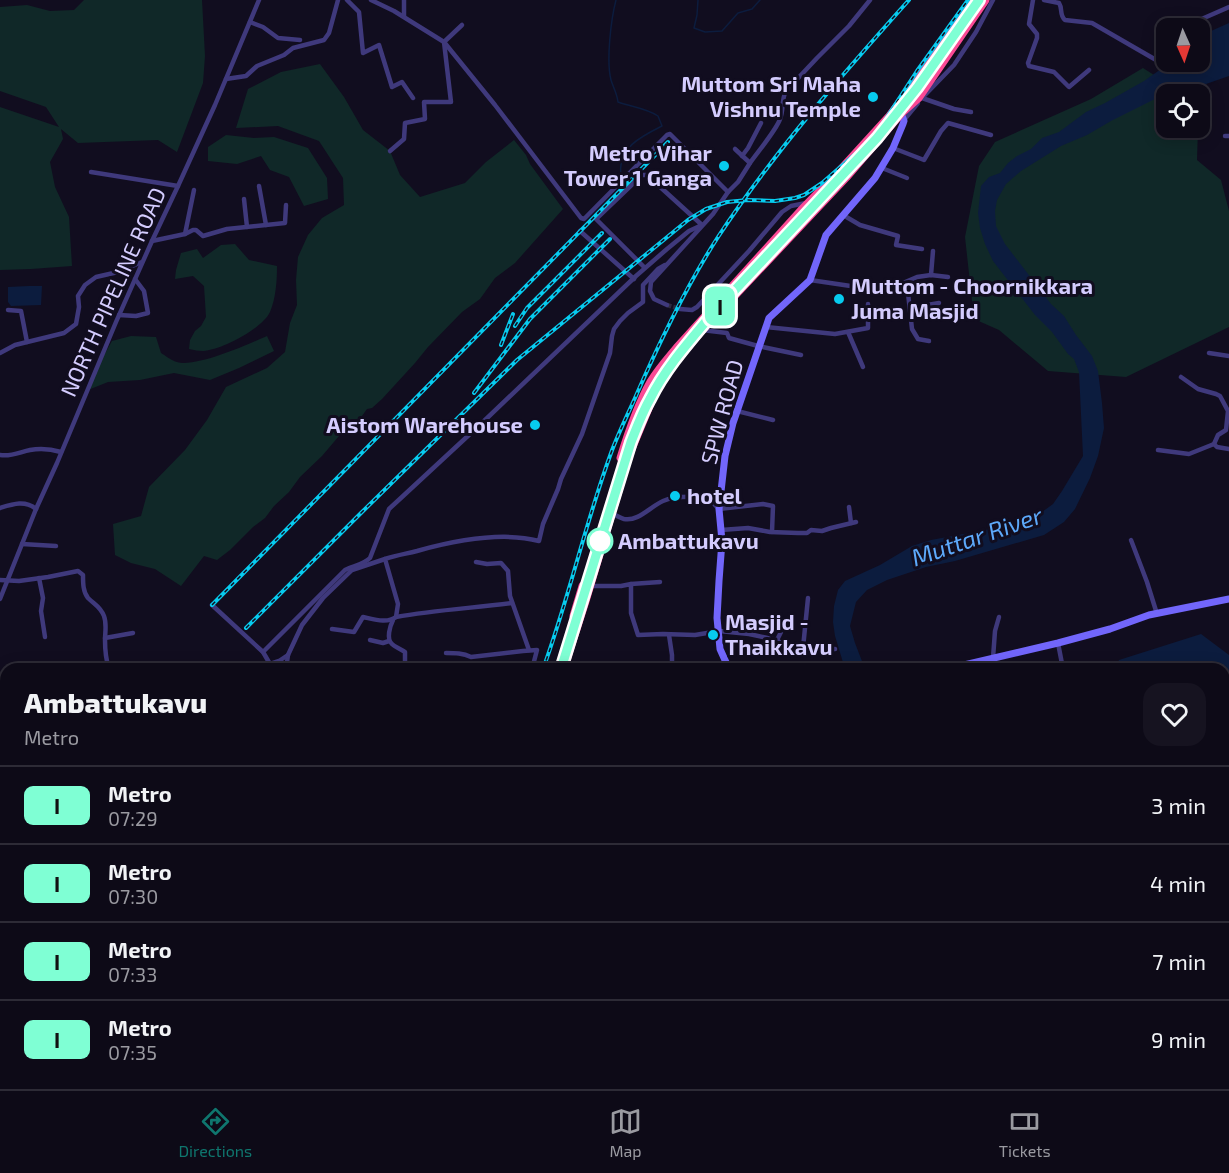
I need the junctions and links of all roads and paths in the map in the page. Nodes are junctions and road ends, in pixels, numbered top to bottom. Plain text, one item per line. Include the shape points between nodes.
1 (259, 0) edge
2 (338, 0) edge
3 (347, 0) edge
4 (371, 0) edge
5 (404, 0) edge
6 (870, 0) edge
7 (975, 0) edge
8 (985, 0) edge
9 (993, 0) edge
10 (1033, 0) edge
11 (1044, 0) edge
12 (1226, 0) edge
13 (1229, 5) edge
14 (404, 16) junction
15 (1202, 18) edge
16 (250, 22) junction
17 (462, 25) dead end
18 (300, 40) dead end
19 (444, 42) junction
20 (1156, 60) edge
21 (1089, 70) dead end
22 (226, 79) junction
23 (413, 98) dead end
24 (922, 98) junction
25 (971, 112) dead end
26 (902, 117) junction
27 (761, 123) dead end
28 (991, 135) dead end
29 (893, 148) junction
30 (735, 149) dead end
31 (390, 151) dead end
32 (742, 156) junction
33 (750, 163) junction
34 (882, 168) junction
35 (91, 172) dead end
36 (907, 178) dead end
37 (178, 186) junction
38 (259, 186) dead end
39 (194, 190) dead end
40 (728, 192) junction
41 (244, 199) dead end
42 (810, 202) junction
43 (820, 204) junction
44 (286, 205) dead end
45 (843, 215) junction
46 (266, 225) junction
47 (702, 225) junction
48 (247, 227) junction
49 (580, 231) dead end
50 (185, 234) junction
51 (152, 241) junction
52 (922, 249) dead end
53 (933, 250) dead end
54 (142, 262) junction
55 (670, 263) junction
56 (645, 268) junction
57 (931, 275) junction
58 (948, 278) dead end
59 (135, 279) junction
60 (634, 279) junction
61 (810, 280) junction
62 (903, 283) junction
63 (939, 303) dead end
64 (868, 304) dead end
65 (667, 305) tunnel mouth
66 (910, 308) junction
67 (680, 309) tunnel mouth
68 (8, 310) dead end
69 (119, 315) junction
70 (766, 327) junction
71 (702, 330) junction
72 (848, 332) junction
73 (27, 342) junction
74 (929, 342) dead end
75 (758, 346) junction
76 (0, 353) edge
77 (1209, 353) dead end
78 (801, 355) dead end
79 (1229, 356) edge
80 (863, 367) dead end
81 (1181, 377) dead end
82 (737, 411) junction
83 (1229, 411) edge
84 (772, 420) dead end
85 (1215, 444) junction
86 (1229, 449) edge
87 (1158, 450) dead end
88 (61, 452) junction
89 (0, 455) edge
90 (849, 507) dead end
91 (0, 508) edge
92 (36, 509) junction
93 (719, 509) junction
94 (611, 513) junction
95 (721, 530) junction
96 (772, 532) junction
97 (1131, 540) dead end
98 (22, 544) junction
99 (56, 546) dead end
100 (385, 559) junction
101 (476, 562) dead end
102 (39, 578) junction
103 (0, 580) edge
104 (8, 580) junction
105 (660, 582) dead end
106 (631, 584) junction
107 (589, 586) junction
108 (808, 598) dead end
109 (0, 599) edge
110 (1229, 599) edge
111 (512, 603) junction
112 (212, 605) dead end
113 (1157, 614) junction
114 (999, 617) dead end
115 (394, 619) junction
116 (786, 622) dead end
117 (332, 629) dead end
118 (719, 631) junction
119 (132, 633) dead end
120 (669, 634) junction
121 (45, 637) dead end
122 (105, 638) junction
123 (370, 640) dead end
124 (777, 640) junction
125 (389, 641) junction
126 (1058, 643) junction
127 (803, 648) junction
128 (835, 649) dead end
129 (529, 650) junction
130 (263, 652) junction
131 (446, 654) dead end
132 (288, 655) junction
133 (993, 658) junction
134 (107, 663) edge
135 (269, 663) edge
136 (276, 663) edge
137 (287, 663) edge
138 (405, 663) edge
139 (534, 663) edge
140 (559, 663) edge
141 (565, 663) edge
142 (672, 663) edge
143 (726, 663) edge
144 (972, 663) edge
145 (1062, 663) edge

1 - 16 street, NORTH PIPELINE ROAD
2 - 22 street via 324,40 293,48 246,75
3 - 23 street via 359,12 363,53 379,45 392,87 402,82
4 - 14 street
5 - 14 street
6 - 33 street via 786,91 780,121
7 - 42 highway via 890,116
8 - 26 highway
9 - 24 street via 954,64
10 - 21 street via 1029,24 1037,38 1029,66 1054,72 1069,87
11 - 20 street via 1059,3 1065,20 1092,23
12 - 13 street
13 - 15 street
14 - 19 street
16 - 18 street via 278,38
16 - 22 street, NORTH PIPELINE ROAD
17 - 19 street
19 - 31 street via 451,102 424,102 425,119 405,123 404,139
19 - 40 street via 581,218 670,134
22 - 37 street, NORTH PIPELINE ROAD
24 - 25 street
24 - 26 street
26 - 29 street, SPW ROAD
26 - 43 highway
27 - 32 street
28 - 29 street via 948,123 924,160
29 - 34 street, SPW ROAD
30 - 32 street
32 - 33 street
33 - 40 street
34 - 36 street
34 - 45 street, SPW ROAD
35 - 37 street
37 - 51 street, NORTH PIPELINE ROAD
38 - 46 street
39 - 50 street
40 - 47 street
41 - 48 street
42 - 43 street
42 - 67 street via 782,212 697,307
42 - 140 highway via 677,348 652,382 625,444
43 - 71 highway
44 - 46 street via 285,223
45 - 52 street via 860,225 898,236 896,245
45 - 61 street, SPW ROAD via 826,235
46 - 48 street
47 - 55 street
47 - 56 street via 689,231
47 - 56 street via 647,175 642,175 596,219
48 - 50 street via 203,236 196,230
49 - 60 street
50 - 51 street
51 - 54 street, NORTH PIPELINE ROAD
53 - 57 street
54 - 59 street, NORTH PIPELINE ROAD
54 - 73 street via 96,277 78,296 76,324 64,333
55 - 65 street via 650,287 654,299
55 - 100 street via 649,278 644,285 643,302 615,329 582,434 539,541 490,537 437,545
56 - 60 street
57 - 58 street
57 - 62 street
59 - 69 street, NORTH PIPELINE ROAD
59 - 69 street via 144,291 148,313
60 - 130 street via 389,509 370,558 345,570
61 - 62 street via 871,289
61 - 70 street, SPW ROAD via 769,318
62 - 66 street
63 - 66 street
64 - 72 street via 868,328
66 - 74 street via 914,333 918,339
68 - 73 street via 21,311
69 - 88 street, NORTH PIPELINE ROAD
70 - 72 street
70 - 75 street, SPW ROAD
71 - 75 street via 727,333 729,338
71 - 94 highway via 656,389 629,454
72 - 80 street
73 - 76 street
75 - 78 street
75 - 82 street, SPW ROAD
77 - 79 street
81 - 83 street via 1198,389 1220,396
82 - 84 street
82 - 93 street, SPW ROAD
83 - 85 street via 1226,430 1218,435
85 - 86 street
85 - 87 street via 1189,454
88 - 89 street via 41,449
88 - 92 street, NORTH PIPELINE ROAD
90 - 96 street via 854,523 822,531
91 - 92 street via 30,504
92 - 98 street, NORTH PIPELINE ROAD
93 - 94 street via 705,496 681,496 662,501 634,518
93 - 95 street, SPW ROAD
93 - 96 street via 773,506
94 - 107 highway
95 - 96 street via 748,528
95 - 118 street, SPW ROAD
97 - 113 street
98 - 99 street
98 - 104 street, NORTH PIPELINE ROAD
100 - 115 street via 398,604
100 - 132 street via 352,570 323,598 302,624
101 - 111 street via 501,563 505,567
102 - 104 street
102 - 121 street
102 - 122 street via 78,571 83,575 85,592 105,618
103 - 104 street
104 - 109 street, NORTH PIPELINE ROAD
105 - 106 street
106 - 107 street
106 - 120 street via 631,613 638,635
107 - 141 highway
108 - 127 street
110 - 113 street
111 - 115 street
111 - 129 street
112 - 130 street
113 - 126 street
114 - 133 street
115 - 117 street via 363,617 354,632
115 - 125 street
116 - 124 street
118 - 120 street
118 - 124 street
118 - 143 street, SPW ROAD via 720,649
119 - 122 street
120 - 142 street
122 - 134 street
123 - 125 street
124 - 127 street via 788,648
125 - 138 street via 405,652
126 - 133 street
126 - 145 street
127 - 128 street
129 - 131 street via 471,657
129 - 139 street via 537,650
130 - 135 street
132 - 136 street
132 - 137 street
133 - 144 street

